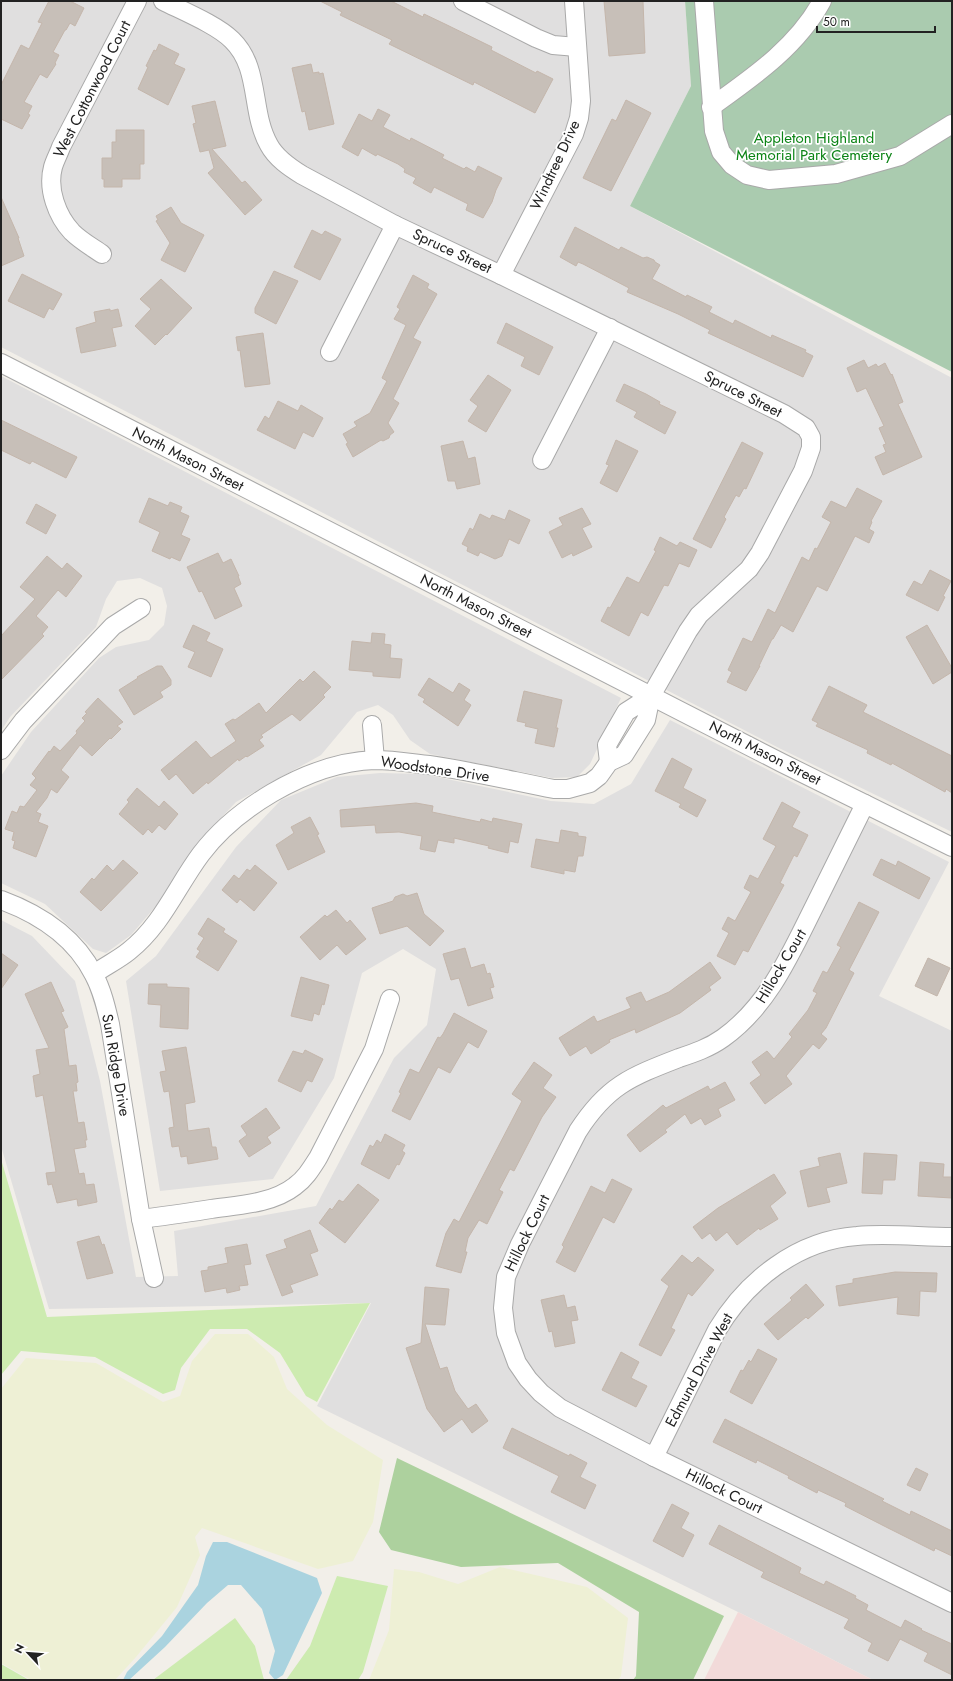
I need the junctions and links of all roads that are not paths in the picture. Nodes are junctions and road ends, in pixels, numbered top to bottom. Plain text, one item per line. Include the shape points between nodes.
1 (137, 1) edge
2 (163, 1) edge
3 (463, 1) edge
4 (574, 1) edge
5 (704, 1) edge
6 (822, 1) edge
7 (576, 47) junction
8 (711, 107) junction
9 (952, 124) edge
10 (396, 225) junction
11 (102, 254) dead end
12 (501, 275) junction
13 (610, 328) junction
14 (330, 352) dead end
15 (1, 363) edge
16 (542, 460) dead end
17 (141, 608) dead end
18 (651, 696) junction
19 (372, 725) dead end
20 (1, 750) edge
21 (375, 760) junction
22 (865, 804) junction
23 (952, 847) edge
24 (1, 900) edge
25 (94, 974) junction
26 (390, 999) dead end
27 (141, 1219) junction
28 (952, 1237) edge
29 (154, 1278) dead end
30 (654, 1457) junction
31 (952, 1603) edge

1 - 11 street, West Cottonwood Court via 53,167 55,205 64,221 73,232
2 - 10 street, Spruce Street via 232,39 249,67 262,128 278,158 302,175
3 - 7 street via 553,45
4 - 7 street, Windtree Drive
5 - 8 street
6 - 8 street via 794,39 760,72
7 - 12 street, Windtree Drive via 582,101 574,134
8 - 9 street via 714,131 721,152 732,165 747,175 769,180 836,174 869,166 900,156
10 - 12 street, Spruce Street
10 - 14 street
12 - 13 street, Spruce Street
13 - 16 street
13 - 18 street, Spruce Street via 784,414 806,428 811,437 812,448 804,472 760,553 749,570 699,615
15 - 18 street, North Mason Street
17 - 20 street via 113,626 23,721
18 - 21 street, Woodstone Drive via 626,712 607,745 609,762 599,776 590,783 568,789 554,789 455,769
18 - 22 street, North Mason Street
19 - 21 street
21 - 25 street, Woodstone Drive via 352,763 289,783 241,813 201,854 150,931 129,951
22 - 23 street, North Mason Street
22 - 30 street, Hillock Court via 785,964 759,1005 723,1038 637,1075 600,1102 578,1131 520,1244 506,1277 503,1308 506,1333 517,1363 528,1379 560,1408
24 - 25 street, Sun Ridge Drive via 22,907 44,919 75,947
25 - 27 street, Sun Ridge Drive via 110,1024
26 - 27 street via 374,1049 318,1158 307,1175 295,1186 280,1195 263,1200
27 - 29 street, Sun Ridge Drive
28 - 30 street, Edmund Drive West via 842,1238 809,1247 772,1268 729,1310
30 - 31 street, Hillock Court

